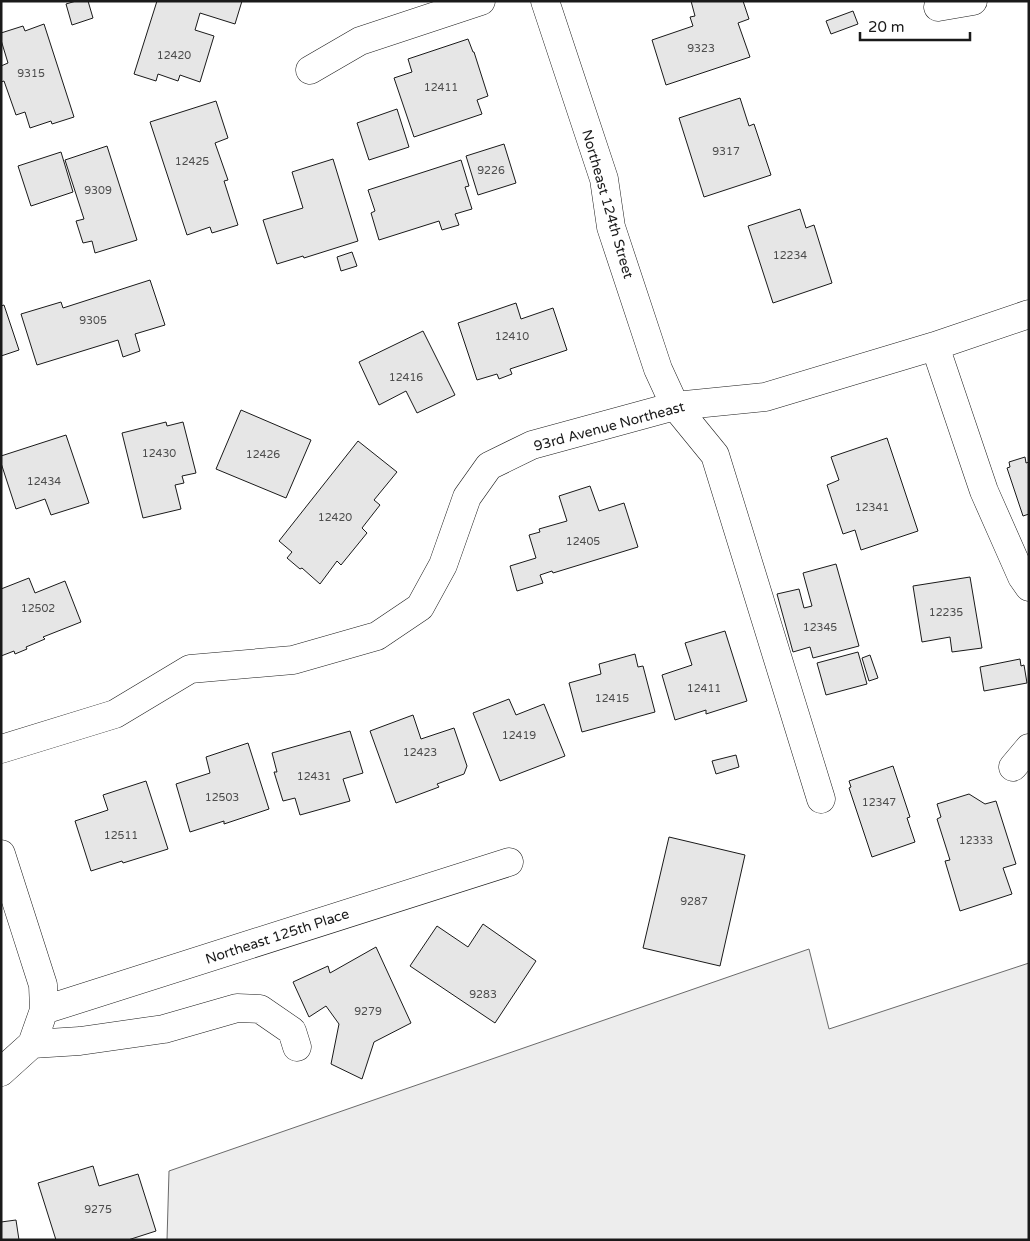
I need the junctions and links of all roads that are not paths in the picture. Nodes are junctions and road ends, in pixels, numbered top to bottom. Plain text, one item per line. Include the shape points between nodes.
1 (481, 1) edge
2 (545, 1) edge
3 (973, 1) edge
4 (938, 6) dead end
5 (310, 70) dead end
6 (1029, 314) edge
7 (935, 346) junction
8 (675, 406) junction
9 (1029, 586) edge
10 (1, 749) edge
11 (821, 799) dead end
12 (1, 854) edge
13 (509, 862) dead end
14 (44, 1010) junction
15 (32, 1044) junction
16 (297, 1047) dead end
17 (1, 1072) edge

1 - 5 street via 360,41
2 - 8 street, Northeast 124th Street via 604,179 611,227 658,369
3 - 4 street
6 - 7 street, 93rd Avenue Northeast
7 - 8 street, 93rd Avenue Northeast via 765,398
7 - 9 street via 984,491
8 - 10 street, 93rd Avenue Northeast via 532,445 489,466 467,497 443,565 420,607 377,636 293,660 190,669 115,714
8 - 11 street, Northeast 124th Street via 715,455
12 - 14 street via 44,985
13 - 14 street, Northeast 125th Place
14 - 15 street
15 - 16 street via 164,1029 238,1008 260,1009 292,1031
15 - 17 street

